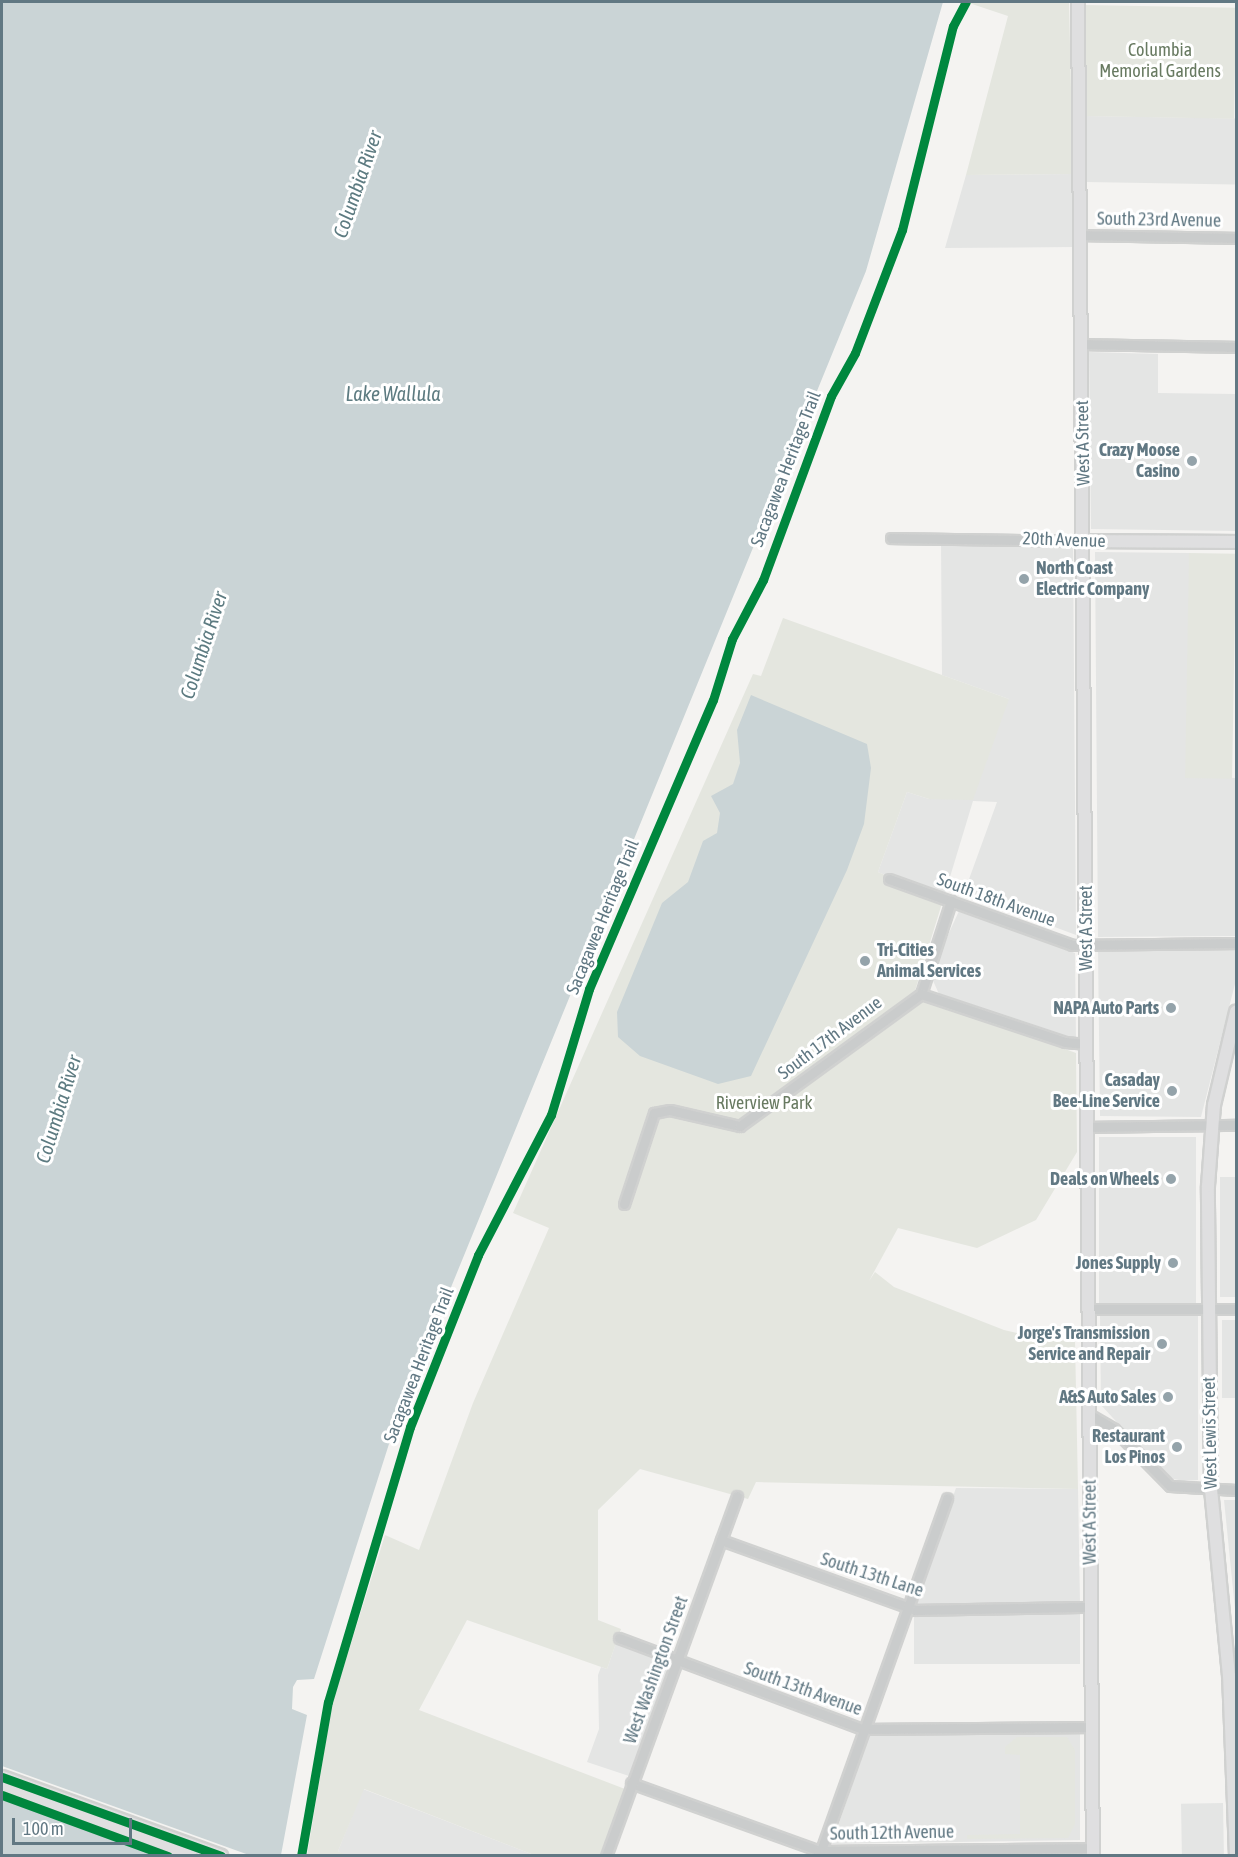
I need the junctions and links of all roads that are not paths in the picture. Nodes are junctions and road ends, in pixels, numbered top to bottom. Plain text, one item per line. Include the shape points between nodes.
1 (1078, 2) edge
2 (1080, 235) junction
3 (1236, 238) edge
4 (1081, 344) junction
5 (1236, 347) edge
6 (891, 538) dead end
7 (1084, 541) junction
8 (1236, 542) edge
9 (889, 879) dead end
10 (951, 902) junction
11 (1236, 943) edge
12 (1086, 945) junction
13 (921, 994) junction
14 (1236, 1012) edge
15 (1088, 1044) junction
16 (1236, 1125) edge
17 (1211, 1126) junction
18 (1088, 1127) junction
19 (624, 1204) dead end
20 (1089, 1309) junction
21 (1208, 1309) junction
22 (1236, 1309) edge
23 (1089, 1415) junction
24 (1211, 1490) junction
25 (1236, 1490) edge
26 (737, 1496) dead end
27 (947, 1498) dead end
28 (721, 1540) junction
29 (908, 1607) junction
30 (1091, 1607) junction
31 (620, 1638) dead end
32 (677, 1660) junction
33 (1233, 1675) edge
34 (1092, 1727) junction
35 (863, 1729) junction
36 (2, 1777) edge
37 (632, 1783) junction
38 (2, 1787) edge
39 (1235, 1806) edge
40 (1093, 1852) edge
41 (819, 1853) edge
42 (909, 1853) edge
43 (191, 1856) edge
44 (221, 1856) edge
45 (606, 1856) edge
46 (1236, 1856) edge

1 - 2 main road, West A Street
2 - 3 street, South 23rd Avenue
2 - 4 main road, West A Street
4 - 5 street
4 - 7 main road, West A Street
6 - 7 street, 20th Avenue
7 - 8 main road, 20th Avenue
7 - 12 main road, West A Street
9 - 10 street, South 18th Avenue
10 - 12 street, South 18th Avenue via 1072,945
10 - 13 street
11 - 12 street, South 18th Avenue
12 - 15 main road, West A Street
13 - 15 street via 1065,1042
13 - 19 street, South 17th Avenue via 740,1126 670,1110 654,1113
14 - 17 main road, West Lewis Street
15 - 18 main road, West A Street
16 - 17 street
17 - 18 street
17 - 21 main road, West Lewis Street
18 - 20 main road, West A Street
20 - 21 street
20 - 23 main road, West A Street
21 - 22 street
21 - 24 main road, West Lewis Street
23 - 24 street via 1114,1429 1170,1486
23 - 30 main road, West A Street
24 - 25 street
24 - 33 main road, West Lewis Street
26 - 28 street, West Washington Street
27 - 29 street
28 - 29 street, South 13th Lane
28 - 32 street, West Washington Street
29 - 30 street, South 13th Lane
29 - 35 street
30 - 34 main road, West A Street
31 - 32 street, South 13th Avenue
32 - 35 street, South 13th Avenue
32 - 37 street, West Washington Street
33 - 39 main road, West Lewis Street
34 - 35 street, South 13th Avenue
34 - 40 main road, West A Street
35 - 41 street
36 - 44 main road
37 - 41 street, South 12th Avenue
37 - 45 street, West Washington Street
38 - 43 main road
39 - 46 main road, West Lewis Street
40 - 42 street, South 12th Avenue
41 - 42 street, South 12th Avenue

